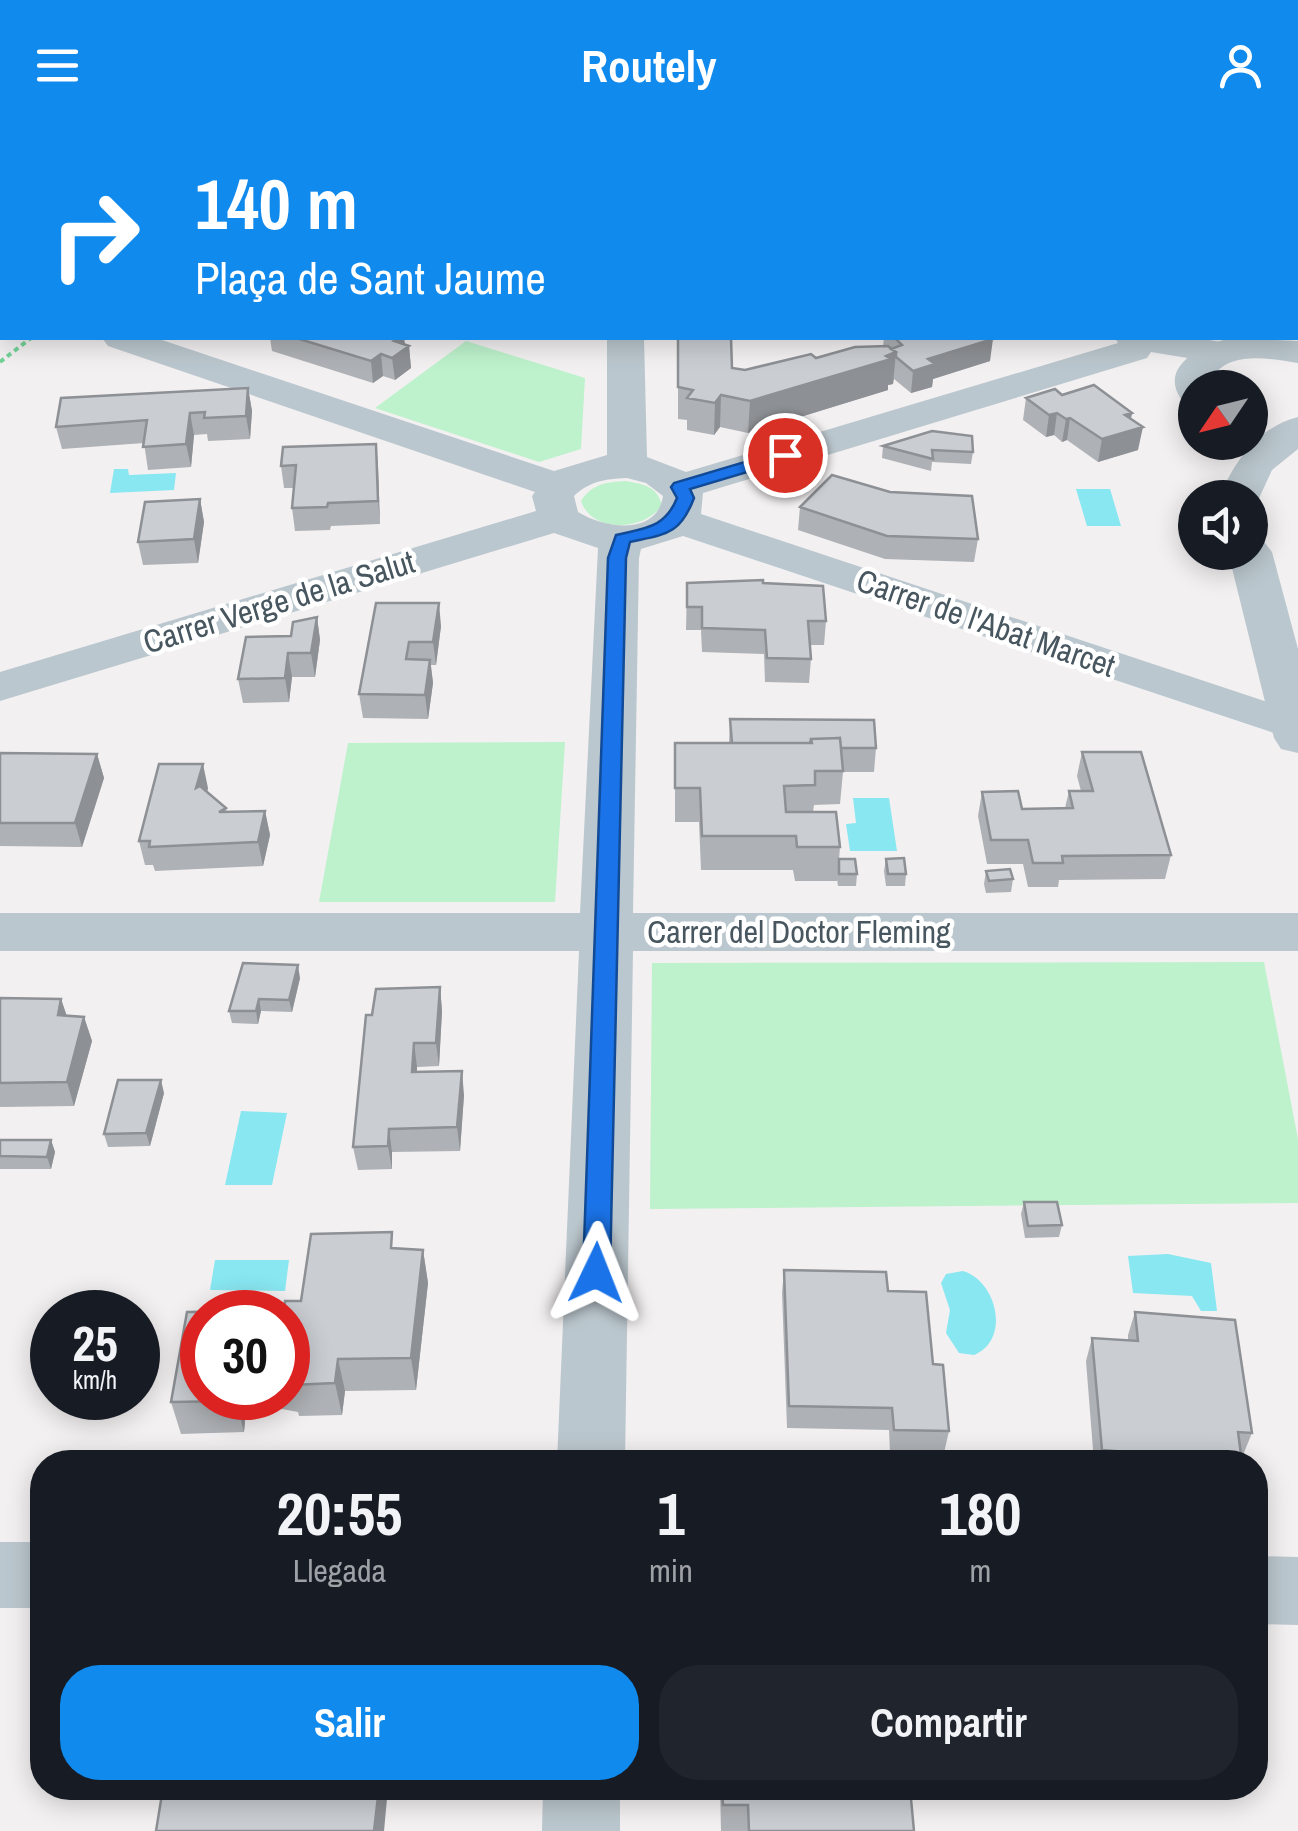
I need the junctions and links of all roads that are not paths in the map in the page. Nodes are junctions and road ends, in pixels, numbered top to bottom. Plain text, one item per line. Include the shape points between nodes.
1 (126, 340) edge
2 (626, 340) edge
3 (1124, 342) edge
4 (1298, 352) edge
5 (1220, 362) edge
6 (1268, 426) edge
7 (1298, 430) edge
8 (628, 466) junction
9 (1246, 480) edge
10 (559, 502) junction
11 (678, 503) junction
12 (622, 538) junction
13 (1255, 570) edge
14 (0, 687) edge
15 (1297, 732) edge
16 (0, 932) edge
17 (606, 932) junction
18 (1298, 932) edge
19 (591, 1450) edge
20 (0, 1575) edge
21 (30, 1576) edge
22 (1268, 1590) edge
23 (1298, 1591) edge
24 (582, 1800) edge
25 (581, 1831) edge

1 - 10 street
2 - 8 street
3 - 5 street
3 - 11 street
4 - 5 street
6 - 7 street
7 - 9 street via 1254,464
8 - 10 street via 595,468
8 - 11 street via 667,476
10 - 12 street via 585,533
10 - 14 street, Carrer Verge de la Salut
11 - 12 street via 663,529
11 - 15 street, Carrer de l'Abat Marcet
12 - 17 street
13 - 15 street
16 - 17 street, Carrer del Doctor Fleming
17 - 18 street, Carrer del Doctor Fleming
17 - 19 street
20 - 21 street
22 - 23 street
24 - 25 street

